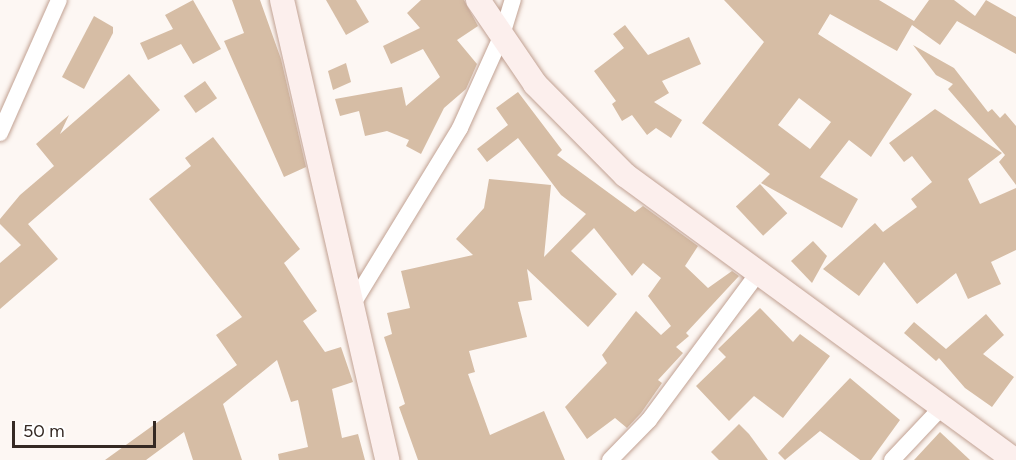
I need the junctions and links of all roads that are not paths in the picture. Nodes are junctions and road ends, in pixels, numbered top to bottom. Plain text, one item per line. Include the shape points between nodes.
1 (59, 0) edge
2 (282, 0) edge
3 (478, 0) edge
4 (513, 0) edge
5 (502, 35) junction
6 (0, 133) edge
7 (758, 273) junction
8 (352, 305) junction
9 (942, 407) junction
10 (387, 460) edge
11 (610, 460) edge
12 (892, 460) edge
13 (1014, 460) edge

1 - 6 street
2 - 8 main road
3 - 5 main road
4 - 5 street
5 - 7 main road via 535,84 625,175
5 - 8 street via 460,128
7 - 9 main road
7 - 11 street via 649,420
8 - 10 main road
9 - 12 street
9 - 13 main road

